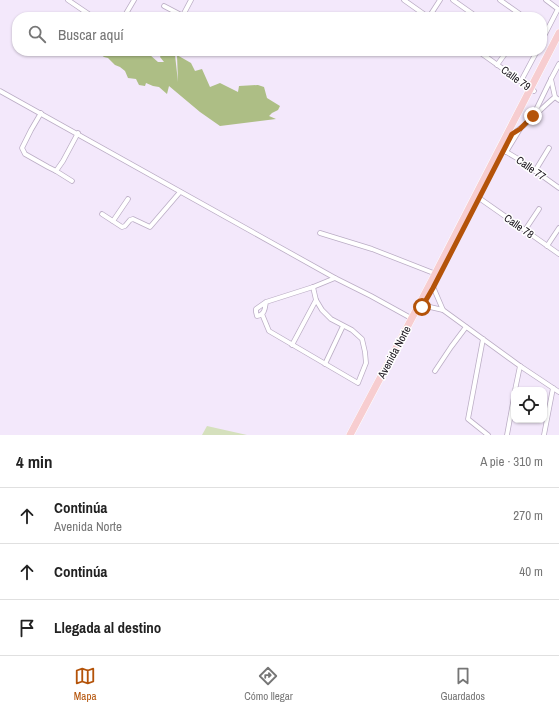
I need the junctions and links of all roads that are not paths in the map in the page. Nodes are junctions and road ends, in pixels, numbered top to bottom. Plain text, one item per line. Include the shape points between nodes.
1 (68, 0) edge
2 (134, 0) edge
3 (191, 0) edge
4 (404, 0) edge
5 (440, 0) edge
6 (453, 0) edge
7 (500, 0) edge
8 (546, 0) edge
9 (164, 6) dead end
10 (558, 9) edge
11 (86, 12) edge
12 (127, 12) edge
13 (175, 12) edge
14 (184, 12) edge
15 (421, 12) edge
16 (432, 12) edge
17 (470, 12) edge
18 (517, 12) edge
19 (547, 26) edge
20 (559, 33) edge
21 (559, 42) edge
22 (485, 56) edge
23 (503, 56) edge
24 (534, 56) edge
25 (559, 64) edge
26 (497, 65) junction
27 (551, 79) junction
28 (521, 81) junction
29 (532, 90) junction
30 (0, 91) edge
31 (557, 99) edge
32 (41, 113) junction
33 (533, 116) junction
34 (520, 129) junction
35 (78, 134) junction
36 (512, 134) junction
37 (550, 148) dead end
38 (505, 151) junction
39 (56, 171) junction
40 (535, 171) junction
41 (72, 181) dead end
42 (559, 181) edge
43 (557, 186) edge
44 (180, 192) junction
45 (478, 198) junction
46 (128, 199) dead end
47 (539, 210) dead end
48 (102, 214) dead end
49 (113, 221) junction
50 (559, 228) edge
51 (525, 230) junction
52 (320, 233) dead end
53 (547, 246) junction
54 (559, 254) edge
55 (436, 274) junction
56 (335, 278) junction
57 (432, 285) junction
58 (313, 287) junction
59 (316, 300) junction
60 (266, 302) junction
61 (420, 307) junction
62 (443, 310) junction
63 (262, 314) junction
64 (412, 318) junction
65 (342, 326) junction
66 (466, 327) junction
67 (483, 339) junction
68 (292, 345) junction
69 (325, 364) junction
70 (520, 366) junction
71 (435, 371) dead end
72 (516, 387) edge
73 (553, 388) junction
74 (559, 392) edge
75 (511, 413) edge
76 (350, 435) edge
77 (354, 435) edge
78 (488, 435) edge
79 (507, 435) edge
80 (544, 435) edge

1 - 11 street
2 - 12 street
3 - 14 street
4 - 15 street
5 - 16 street
6 - 17 street
7 - 18 street
8 - 10 street
9 - 13 street
10 - 19 street
20 - 29 main road, Avenida Norte
21 - 29 main road, Avenida Norte
22 - 26 street, Calle 79
23 - 26 street
24 - 28 street
25 - 27 street
26 - 28 street, Calle 79
27 - 31 street
27 - 33 street
28 - 29 street, Calle 79
29 - 36 main road, Avenida Norte
29 - 55 main road, Avenida Norte
30 - 32 street
31 - 33 street
32 - 35 street
32 - 39 street via 30,130 22,150
33 - 34 street
34 - 36 street
34 - 38 street
35 - 39 street
35 - 44 street
36 - 38 main road, Avenida Norte
37 - 40 street
38 - 40 street, Calle 77
38 - 45 main road, Avenida Norte
39 - 41 street
40 - 43 street, Calle 77
42 - 43 street
44 - 49 street via 151,226 134,219 123,227
44 - 56 street
45 - 51 street, Calle 78
45 - 57 main road, Avenida Norte
46 - 49 street
47 - 51 street
48 - 49 street
50 - 53 street
51 - 53 street, Calle 78
52 - 55 street via 372,249
53 - 54 street, Calle 78
55 - 57 main road, Avenida Norte
56 - 58 street
56 - 64 street
57 - 61 main road, Avenida Norte
57 - 62 street
58 - 59 street
58 - 60 street
59 - 65 street via 331,319
59 - 68 street
60 - 63 street
60 - 63 street via 256,309 257,316
61 - 62 street
61 - 64 main road, Avenida Norte
61 - 77 main road, Avenida Norte
62 - 66 street
63 - 68 street via 269,331
64 - 76 main road, Avenida Norte
65 - 69 street
65 - 69 street via 352,330 362,339 366,363 358,383
66 - 67 street
66 - 71 street
67 - 70 street
67 - 78 street via 468,419
68 - 69 street
70 - 72 street
70 - 73 street
73 - 74 street
73 - 80 street
75 - 79 street

